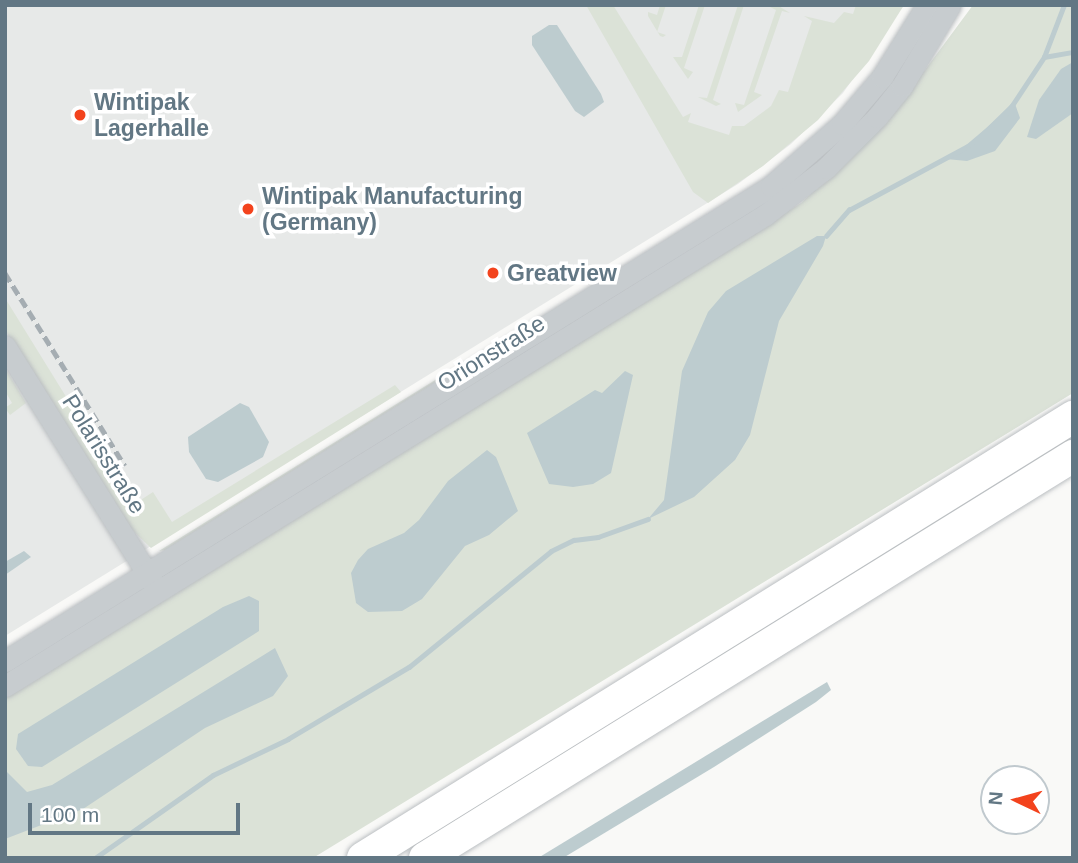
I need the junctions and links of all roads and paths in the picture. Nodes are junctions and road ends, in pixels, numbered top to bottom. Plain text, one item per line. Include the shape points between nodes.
1 (928, 5) edge
2 (950, 5) edge
3 (5, 346) edge
4 (1073, 417) edge
5 (1073, 456) edge
6 (152, 582) junction
7 (5, 661) edge
8 (5, 686) edge
9 (363, 858) edge
10 (425, 858) edge

1 - 6 street, Orionstraße via 882,77 842,124 771,186
2 - 6 street, Orionstraße via 902,86 877,117 826,168 765,215
3 - 6 street, Polarisstraße
4 - 9 highway
5 - 10 highway
6 - 7 street, Orionstraße
6 - 8 street, Orionstraße

